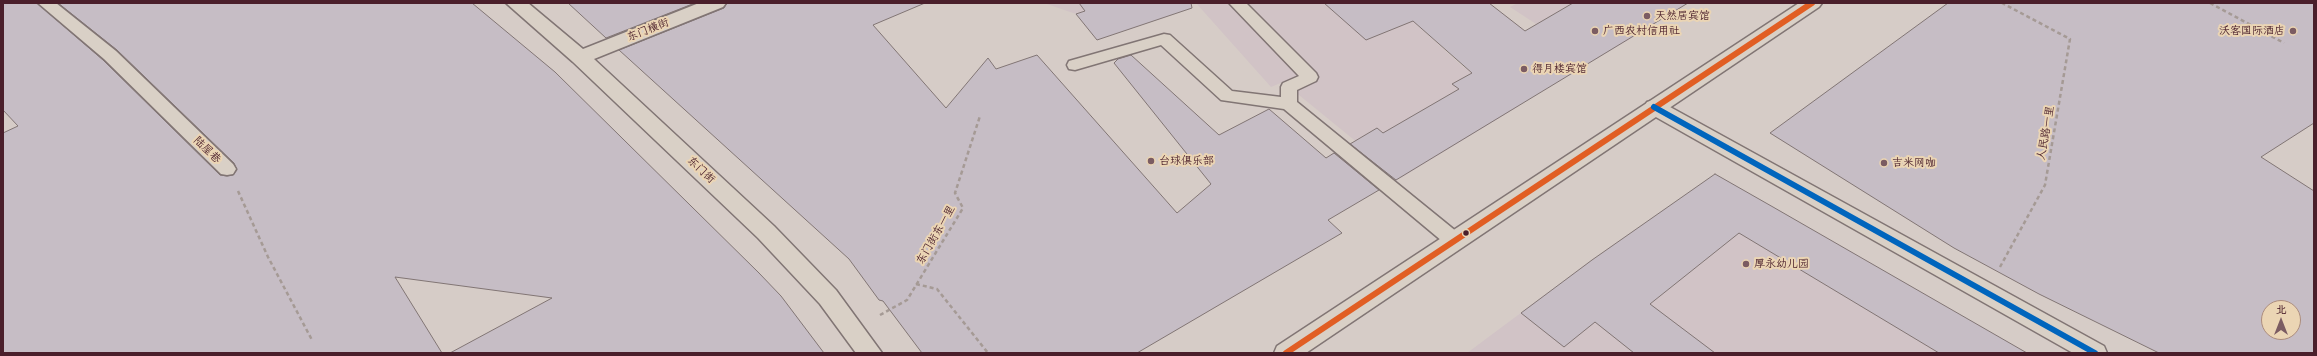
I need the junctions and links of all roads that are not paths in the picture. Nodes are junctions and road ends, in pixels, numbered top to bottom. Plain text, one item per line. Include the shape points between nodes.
1 (46, 3) edge
2 (516, 3) edge
3 (716, 3) edge
4 (1237, 3) edge
5 (1812, 3) edge
6 (580, 56) junction
7 (1075, 65) dead end
8 (1289, 104) junction
9 (1654, 107) junction
10 (227, 169) road end
11 (1455, 241) junction
12 (870, 353) edge
13 (1286, 353) edge
14 (2095, 353) edge

1 - 10 lane, 陆屋巷 via 110,56
2 - 6 street, 东门街
3 - 6 street, 东门横街
4 - 8 lane via 1310,77 1289,87
5 - 9 street
6 - 12 street, 东门街 via 766,232 828,297
7 - 8 lane via 1164,39 1227,96
8 - 11 lane
9 - 11 street
9 - 14 street
11 - 13 street

